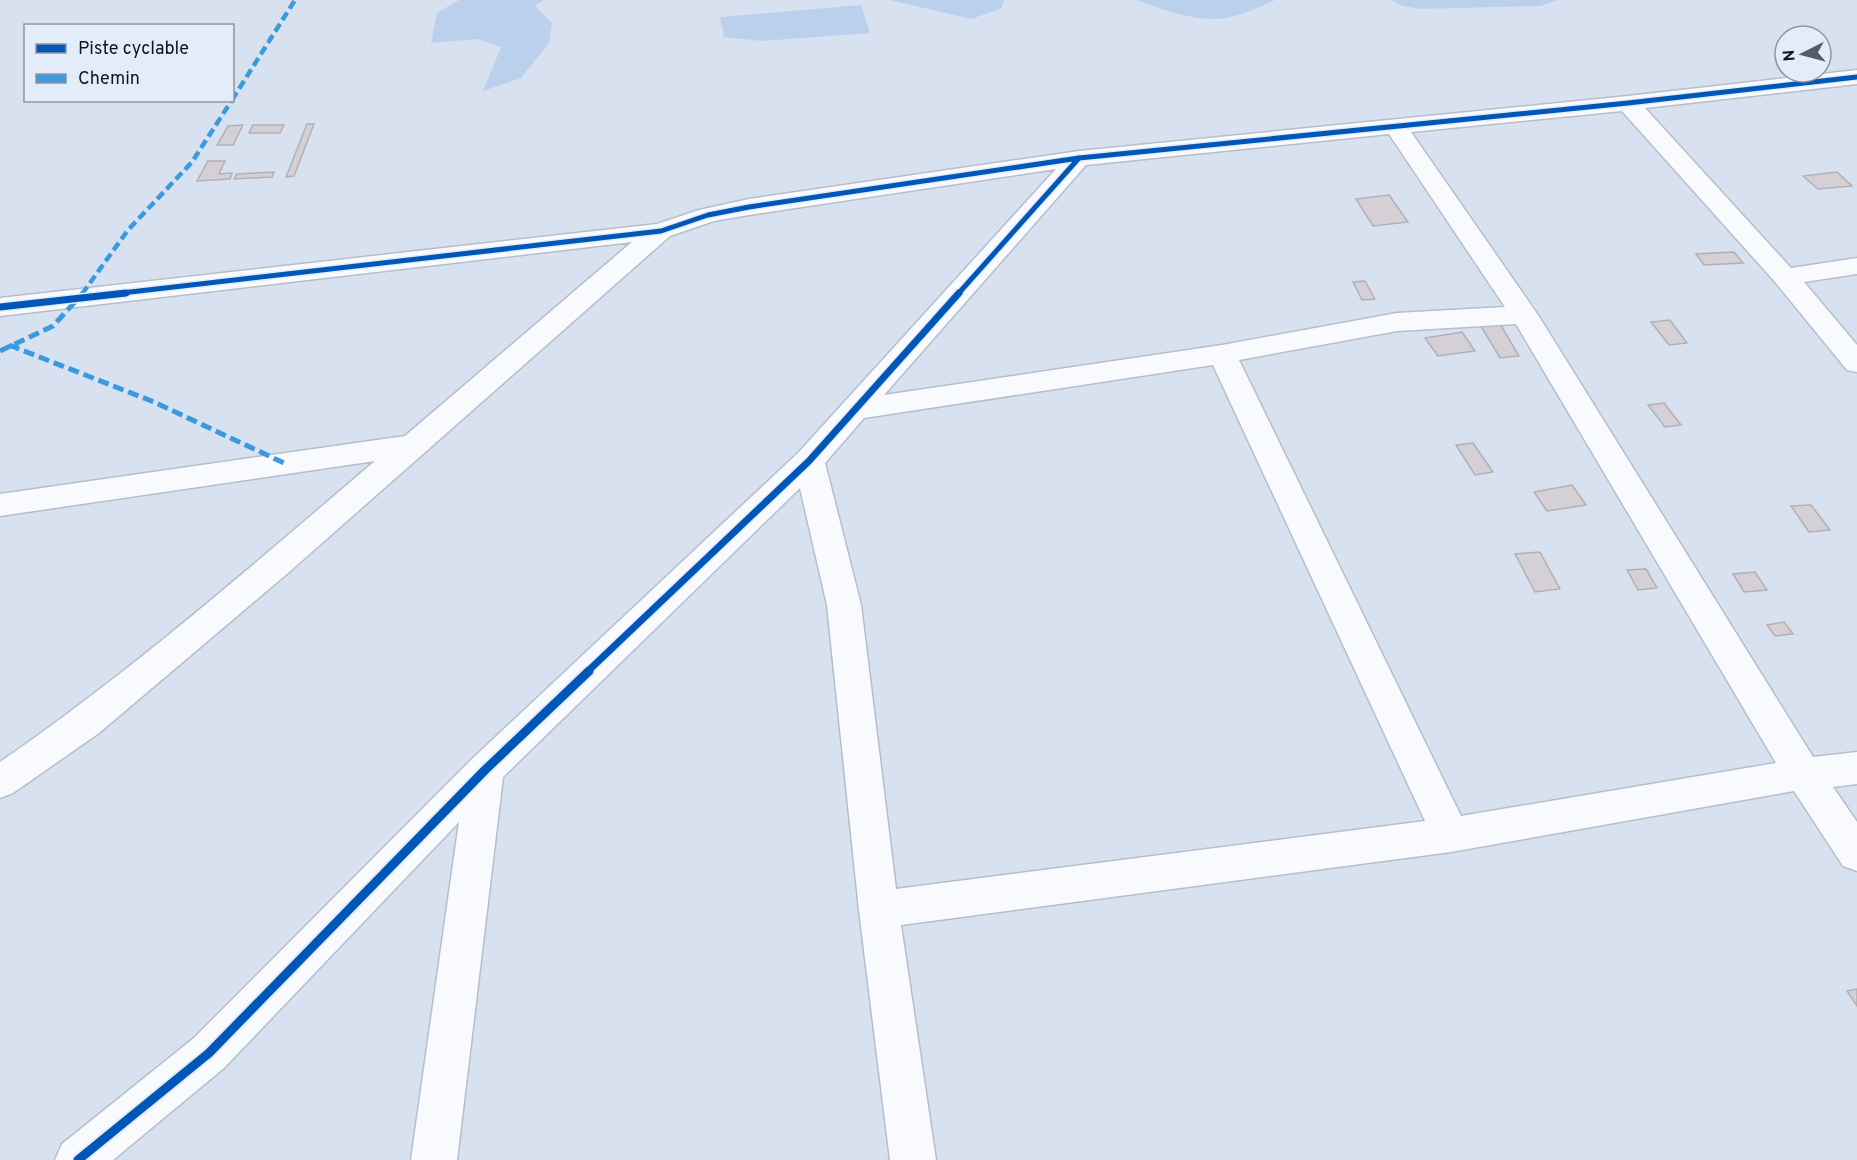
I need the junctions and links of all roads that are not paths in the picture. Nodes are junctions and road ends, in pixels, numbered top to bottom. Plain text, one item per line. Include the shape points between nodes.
1 (1857, 77) edge
2 (1628, 104) junction
3 (1395, 126) junction
4 (1080, 158) junction
5 (662, 231) junction
6 (1857, 266) edge
7 (1785, 277) junction
8 (0, 307) edge
9 (1524, 315) junction
10 (1222, 354) junction
11 (1857, 363) edge
12 (857, 409) junction
13 (414, 445) junction
14 (809, 461) junction
15 (0, 505) edge
16 (1857, 768) edge
17 (485, 770) junction
18 (1803, 774) junction
19 (0, 782) edge
20 (1451, 835) junction
21 (1857, 854) edge
22 (879, 910) junction
23 (78, 1160) edge
24 (434, 1160) edge
25 (913, 1160) edge

1 - 2 street
2 - 3 street
2 - 7 street
3 - 4 street
3 - 9 street
4 - 5 street via 708,214
4 - 12 street
5 - 8 street
5 - 13 street
6 - 7 street
7 - 11 street
9 - 10 street via 1397,322
9 - 18 street
10 - 12 street
10 - 20 street
12 - 14 street
13 - 15 street
13 - 19 street via 86,722
14 - 17 street
14 - 22 street via 844,605
16 - 18 street
17 - 23 street via 209,1053
17 - 24 street
18 - 20 street
18 - 21 street
20 - 22 street
22 - 25 street

